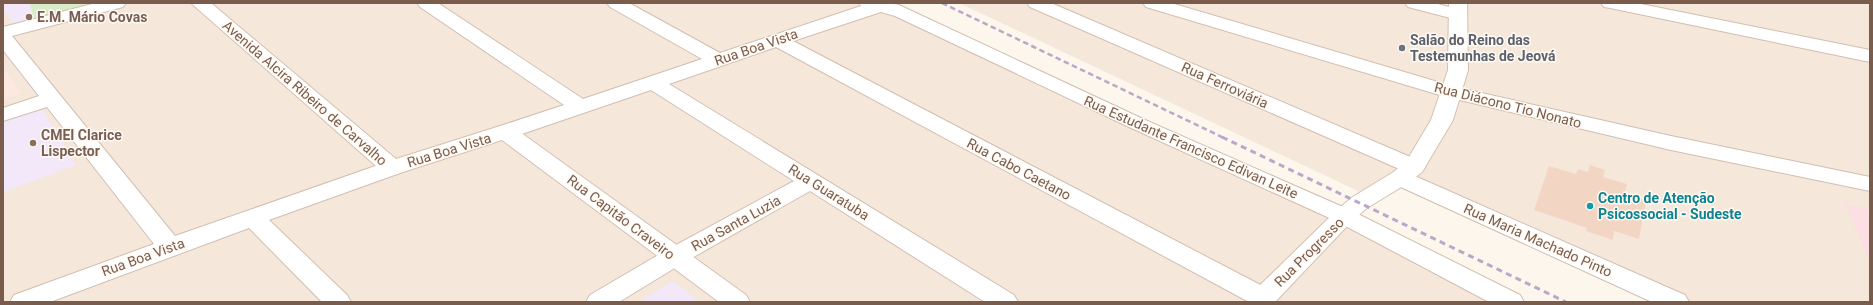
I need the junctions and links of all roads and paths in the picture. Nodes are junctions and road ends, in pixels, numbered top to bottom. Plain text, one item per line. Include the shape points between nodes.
1 (117, 3) edge
2 (200, 3) edge
3 (426, 3) edge
4 (616, 3) edge
5 (1036, 3) edge
6 (1152, 3) edge
7 (1414, 3) edge
8 (1610, 3) edge
9 (872, 5) edge
10 (1458, 9) edge
11 (3, 33) edge
12 (3, 37) edge
13 (776, 40) junction
14 (1870, 56) edge
15 (718, 60) junction
16 (654, 83) junction
17 (1450, 92) junction
18 (52, 98) junction
19 (581, 107) junction
20 (3, 114) edge
21 (505, 132) junction
22 (392, 168) junction
23 (1407, 172) junction
24 (812, 181) junction
25 (1870, 184) edge
26 (1351, 209) junction
27 (253, 218) junction
28 (170, 247) junction
29 (674, 257) junction
30 (331, 300) edge
31 (1261, 300) edge
32 (23, 302) edge
33 (599, 302) edge
34 (737, 302) edge
35 (1005, 302) edge
36 (1511, 302) edge
37 (1676, 302) edge

1 - 11 street
2 - 22 street, Avenida Alcira Ribeiro de Carvalho
3 - 19 street
4 - 15 street
5 - 23 street, Rua Ferroviária
6 - 17 street, Rua Diácono Tio Nonato
7 - 10 street
8 - 14 street
9 - 13 street, Rua Boa Vista
9 - 26 street, Rua Estudante Francisco Edivan Leite via 890,7 1136,123
10 - 17 street via 1458,70
12 - 18 street
13 - 15 street, Rua Boa Vista
13 - 31 street, Rua Cabo Caetano
15 - 16 street, Rua Boa Vista
16 - 19 street, Rua Boa Vista
16 - 24 street, Rua Guaratuba
17 - 23 street via 1442,120 1427,147
17 - 25 street, Rua Diácono Tio Nonato via 1671,143
18 - 20 street
18 - 28 street
19 - 21 street, Rua Boa Vista
21 - 22 street, Rua Boa Vista
21 - 29 street, Rua Capitão Craveiro
22 - 27 street, Rua Boa Vista
23 - 26 street, Rua Progresso
23 - 37 street, Rua Maria Machado Pinto
24 - 29 street, Rua Santa Luzia
24 - 35 street, Rua Guaratuba
26 - 31 street, Rua Progresso
26 - 36 street, Rua Estudante Francisco Edivan Leite
27 - 28 street, Rua Boa Vista
27 - 30 street
28 - 32 street, Rua Boa Vista
29 - 33 street, Rua Santa Luzia
29 - 34 street, Rua Capitão Craveiro

